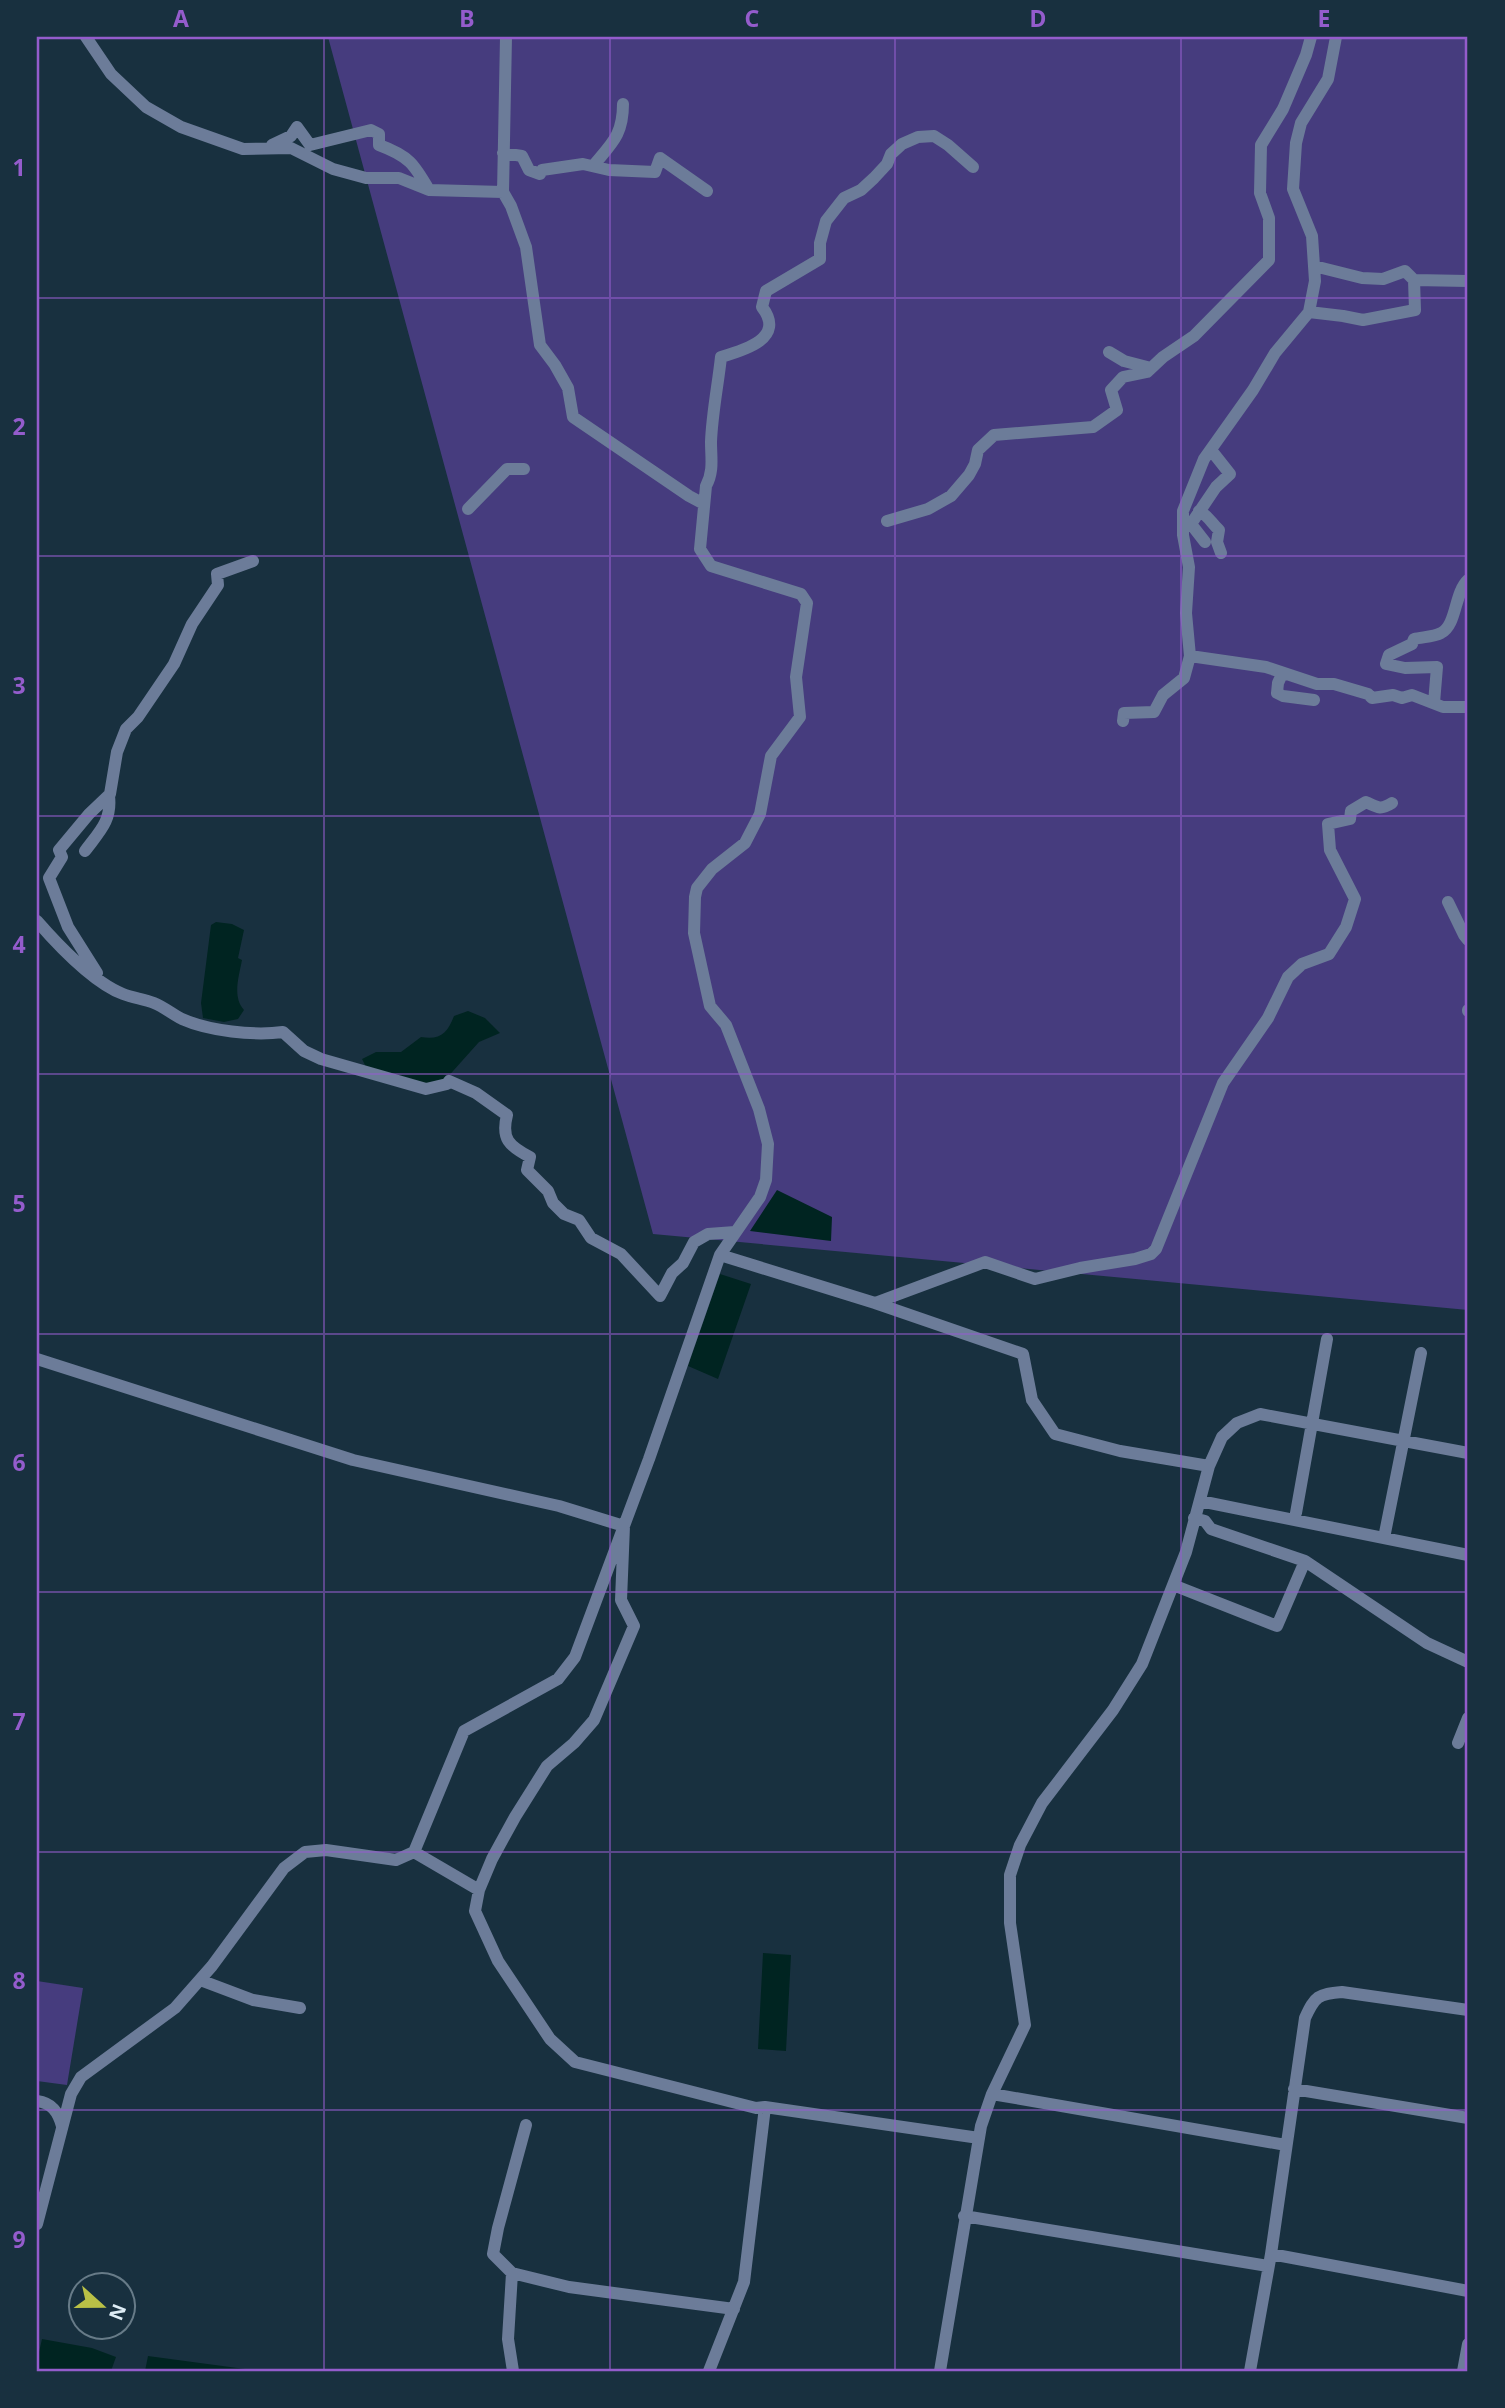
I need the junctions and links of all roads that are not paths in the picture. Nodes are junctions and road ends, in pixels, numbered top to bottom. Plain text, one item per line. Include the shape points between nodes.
1 (86, 37) edge
2 (506, 37) edge
3 (1311, 37) edge
4 (1336, 37) edge
5 (623, 104) dead end
6 (265, 148) junction
7 (503, 153) junction
8 (593, 166) junction
9 (973, 167) dead end
10 (429, 190) junction
11 (707, 191) dead end
12 (503, 192) junction
13 (1314, 266) junction
14 (1414, 280) junction
15 (1468, 281) edge
16 (1309, 312) junction
17 (1109, 352) dead end
18 (1151, 368) junction
19 (1211, 450) junction
20 (524, 469) dead end
21 (704, 504) junction
22 (468, 509) dead end
23 (1199, 511) junction
24 (887, 521) dead end
25 (1205, 542) dead end
26 (1221, 553) dead end
27 (253, 561) dead end
28 (1468, 580) edge
29 (1190, 656) junction
30 (1282, 674) junction
31 (1314, 700) dead end
32 (1434, 703) junction
33 (1468, 707) edge
34 (1123, 721) dead end
35 (108, 796) junction
36 (1392, 803) dead end
37 (85, 851) dead end
38 (1448, 902) dead end
39 (37, 921) edge
40 (1468, 940) edge
41 (103, 982) junction
42 (735, 1232) junction
43 (720, 1255) junction
44 (875, 1303) junction
45 (1327, 1339) dead end
46 (1421, 1353) dead end
47 (37, 1359) edge
48 (1312, 1424) junction
49 (1404, 1441) junction
50 (1468, 1453) edge
51 (1209, 1466) junction
52 (1200, 1501) junction
53 (1296, 1513) dead end
54 (1194, 1518) junction
55 (624, 1526) junction
56 (1385, 1533) dead end
57 (1468, 1555) edge
58 (1305, 1561) junction
59 (1173, 1585) junction
60 (1468, 1662) edge
61 (1468, 1718) edge
62 (1458, 1742) dead end
63 (414, 1852) junction
64 (480, 1890) junction
65 (200, 1980) junction
66 (300, 2008) dead end
67 (1468, 2010) edge
68 (1294, 2089) junction
69 (992, 2094) junction
70 (37, 2101) edge
71 (765, 2107) junction
72 (1468, 2118) edge
73 (526, 2125) dead end
74 (62, 2127) junction
75 (979, 2138) junction
76 (1286, 2145) junction
77 (964, 2216) junction
78 (37, 2224) edge
79 (1269, 2260) junction
80 (512, 2273) junction
81 (1468, 2291) edge
82 (734, 2309) junction
83 (1468, 2344) edge
84 (513, 2371) edge
85 (709, 2371) edge
86 (940, 2371) edge
87 (1250, 2371) edge
88 (1463, 2371) edge

1 - 6 street via 111,74 146,107 181,127 243,149
2 - 7 street
3 - 18 street via 1283,109 1261,145 1260,193 1269,218 1269,260 1194,336
4 - 13 street via 1328,79 1301,123 1296,143 1293,188 1312,236
5 - 8 street via 623,123
6 - 10 street via 291,148 333,169 366,178 399,178
6 - 10 street via 291,136 297,127 310,145 371,130 379,134 379,145 407,158
7 - 8 street via 522,156 529,170 540,174 562,166
7 - 12 street
8 - 11 street via 655,172 660,159
9 - 21 street via 934,136 918,136 902,144 874,178 844,198 826,221 820,259 766,291 762,307 770,326 766,335 755,345 722,357
10 - 12 street
12 - 21 street via 526,247 540,345 568,388 573,417
13 - 14 street via 1362,278 1383,279 1405,271
13 - 16 street
14 - 15 street
14 - 16 street via 1415,310 1363,320
16 - 19 street
17 - 18 street
18 - 24 street via 1123,377 1111,390 1117,410 1093,428 993,435 978,450 969,475 951,496 928,509
19 - 23 street via 1230,474
19 - 29 street via 1183,511
20 - 22 street via 507,469
21 - 42 street via 700,550 711,566 802,594 807,603 796,677 800,717 771,756 760,814 745,843 712,869 695,897 694,933 710,1006 726,1025 768,1144 760,1197
23 - 25 street via 1191,524
23 - 26 street via 1219,530
27 - 35 street via 217,574 218,586 192,624 174,664 126,729
28 - 32 street via 1461,586 1449,626 1441,634 1413,639 1389,655 1386,664 1437,667
29 - 30 street via 1266,667
29 - 34 street via 1184,678 1163,695 1153,712 1124,713
30 - 31 street via 1277,693
30 - 32 street via 1334,684 1372,698 1412,695
32 - 33 street
35 - 37 street via 107,821
35 - 41 street via 59,850 62,857 49,878 68,927
36 - 44 street via 1378,809 1366,802 1351,811 1350,819 1328,824 1330,850 1355,899 1346,927 1329,954 1302,964 1289,977 1268,1018 1223,1083 1151,1254 1035,1279 985,1262
38 - 40 street
39 - 41 street via 65,953
41 - 42 street via 121,994 153,1002 183,1019 219,1030 283,1032 321,1059 426,1089 449,1082 476,1093 507,1115 506,1139 530,1157 527,1170 553,1203 579,1220 591,1238 621,1254 660,1296 694,1242 708,1234
42 - 43 street
43 - 44 street
43 - 55 street
44 - 51 street via 1023,1354 1032,1400 1055,1434
45 - 48 street
46 - 49 street
47 - 55 street via 353,1460 559,1506
48 - 49 street
48 - 51 street via 1260,1414 1237,1423 1222,1437
48 - 53 street
49 - 50 street
49 - 56 street
51 - 52 street
52 - 54 street
52 - 57 street
54 - 58 street via 1205,1521 1211,1530
54 - 59 street
55 - 63 street via 575,1657 558,1679 464,1731
55 - 64 street via 621,1600 634,1626 594,1720 547,1766 492,1859
58 - 59 street via 1277,1626
58 - 60 street via 1427,1643
59 - 69 street via 1142,1664 1042,1803 1020,1845 1010,1875 1010,1923 1025,2025
61 - 62 street
63 - 64 street
63 - 65 street via 396,1860 326,1850 305,1852 284,1868
64 - 71 street via 475,1911 498,1961 550,2039 575,2062
65 - 66 street via 253,2000
65 - 74 street via 176,2008 81,2077
67 - 68 street via 1342,1992 1323,1994 1312,2002 1305,2018
68 - 72 street
68 - 76 street
69 - 75 street
69 - 76 street
70 - 74 street via 57,2112
71 - 75 street
71 - 82 street via 744,2282
73 - 80 street via 493,2254
74 - 78 street
75 - 77 street
76 - 79 street
77 - 79 street
77 - 86 street
79 - 81 street
79 - 87 street
80 - 82 street via 569,2287
80 - 84 street via 508,2339
82 - 85 street
83 - 88 street

